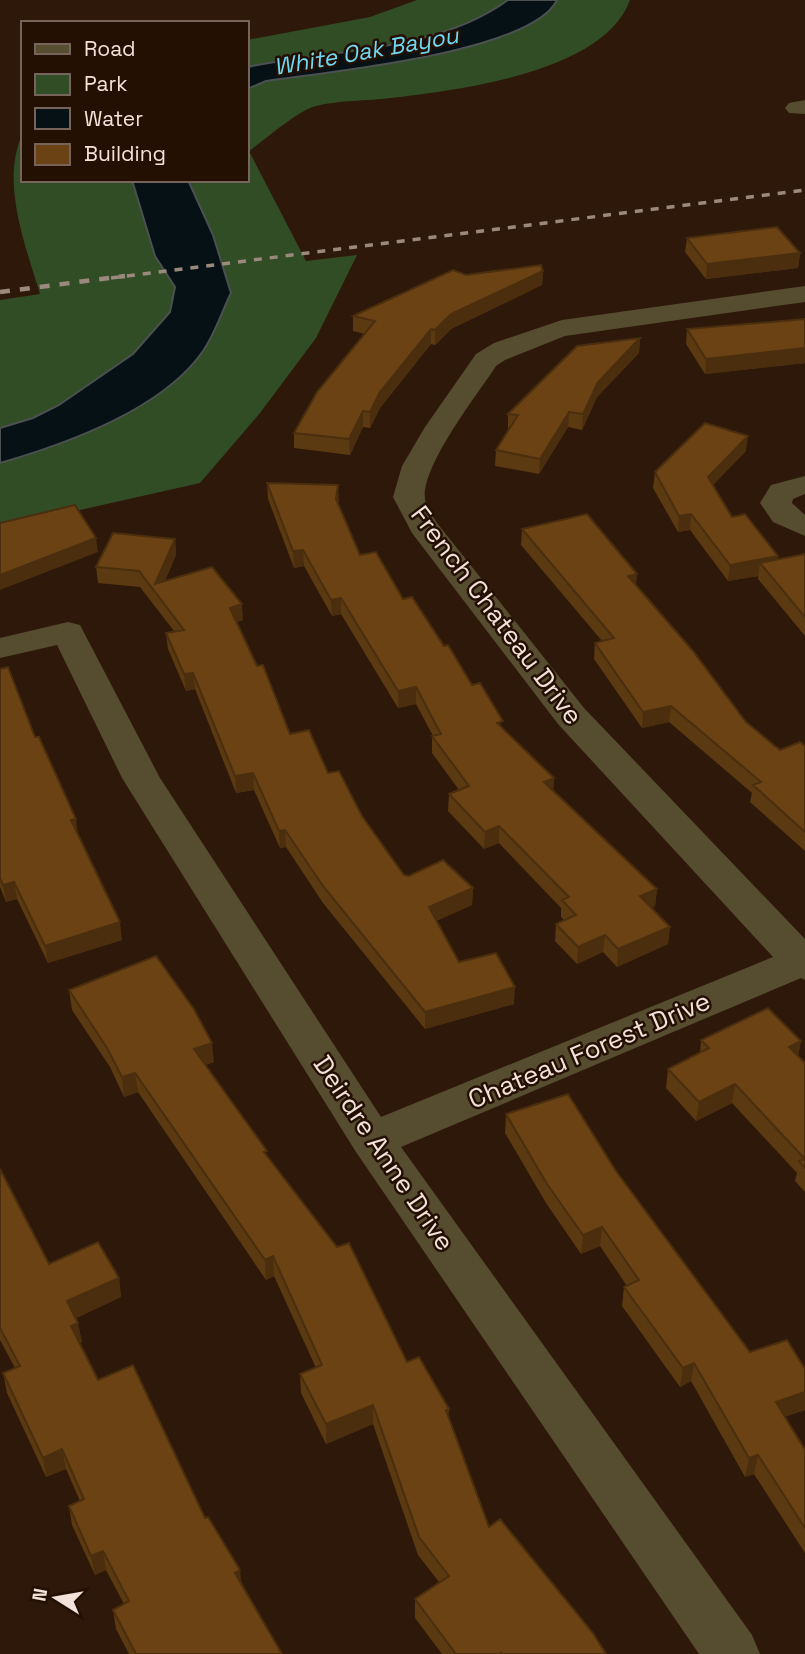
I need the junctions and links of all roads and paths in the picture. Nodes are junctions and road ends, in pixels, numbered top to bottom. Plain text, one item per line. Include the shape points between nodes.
1 (805, 294) edge
2 (805, 485) edge
3 (805, 526) edge
4 (0, 648) edge
5 (804, 962) edge
6 (372, 1140) junction
7 (733, 1654) edge

1 - 5 street, French Chateau Drive via 562,328 501,350 486,360 422,457 412,477 409,499 423,526 571,716
2 - 3 street via 782,491 775,506 780,515
4 - 6 street, Deirdre Anne Drive via 68,632 141,778
5 - 6 street, Chateau Forest Drive
6 - 7 street, Deirdre Anne Drive

